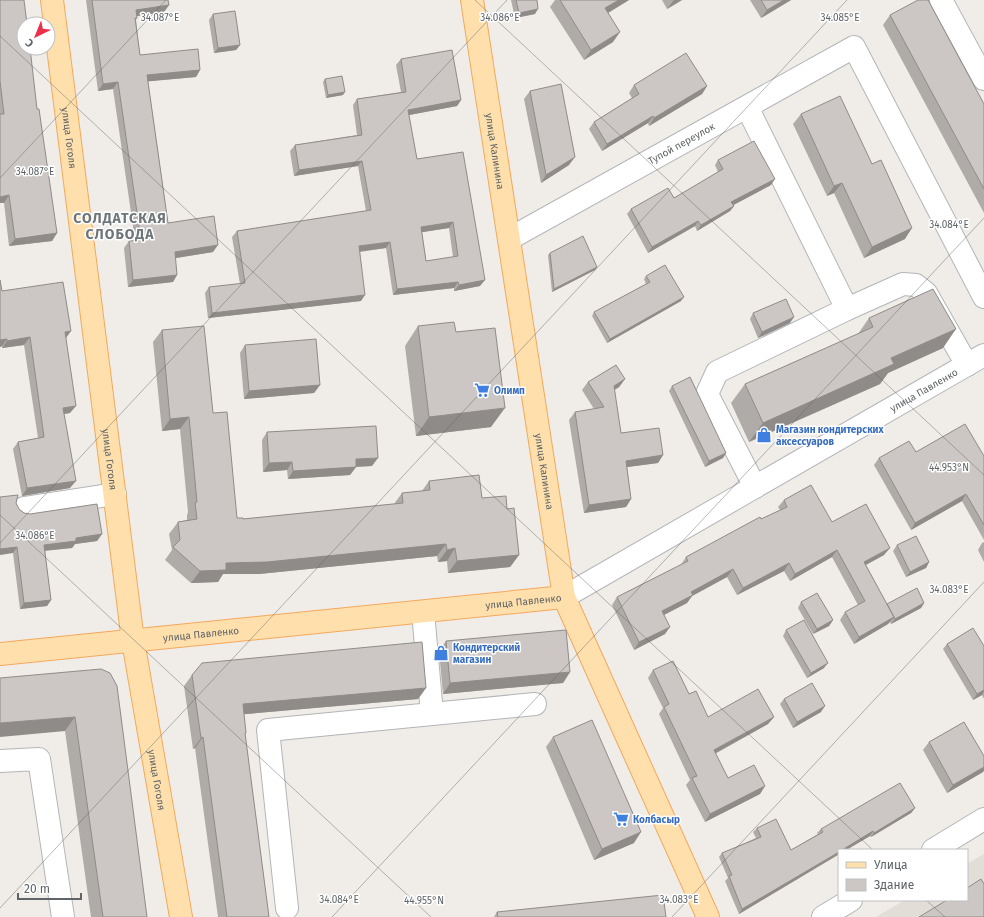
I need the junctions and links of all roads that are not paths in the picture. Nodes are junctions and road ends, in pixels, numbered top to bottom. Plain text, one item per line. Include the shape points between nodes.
1 (52, 0) edge
2 (472, 0) edge
3 (941, 0) edge
4 (984, 79) edge
5 (747, 106) junction
6 (509, 239) junction
7 (984, 298) edge
8 (847, 309) junction
9 (976, 360) edge
10 (755, 487) junction
11 (114, 494) junction
12 (24, 508) dead end
13 (564, 598) junction
14 (423, 612) junction
15 (133, 641) junction
16 (0, 654) edge
17 (535, 704) dead end
18 (432, 714) junction
19 (0, 761) edge
20 (984, 819) edge
21 (935, 849) edge
22 (849, 901) edge
23 (287, 908) dead end
24 (64, 917) edge
25 (181, 917) edge
26 (708, 917) edge
27 (823, 917) edge

1 - 11 main road, улица Гоголя
2 - 6 main road, улица Калинина
3 - 4 street
5 - 6 street, Тупой переулок
5 - 7 street, Тупой переулок via 854,47
5 - 8 street
6 - 13 main road, улица Калинина
8 - 9 street via 903,284 916,285 926,293
8 - 10 street via 717,372 708,394
9 - 10 street, улица Павленко
10 - 13 street, улица Павленко
11 - 12 street
11 - 15 main road, улица Гоголя
13 - 14 main road, улица Павленко
13 - 26 main road, улица Калинина
14 - 15 main road, улица Павленко
14 - 18 street
15 - 16 main road, улица Павленко
15 - 25 main road, улица Гоголя
17 - 18 street
18 - 23 street via 268,730
19 - 24 street via 39,759
20 - 21 street
22 - 27 street

